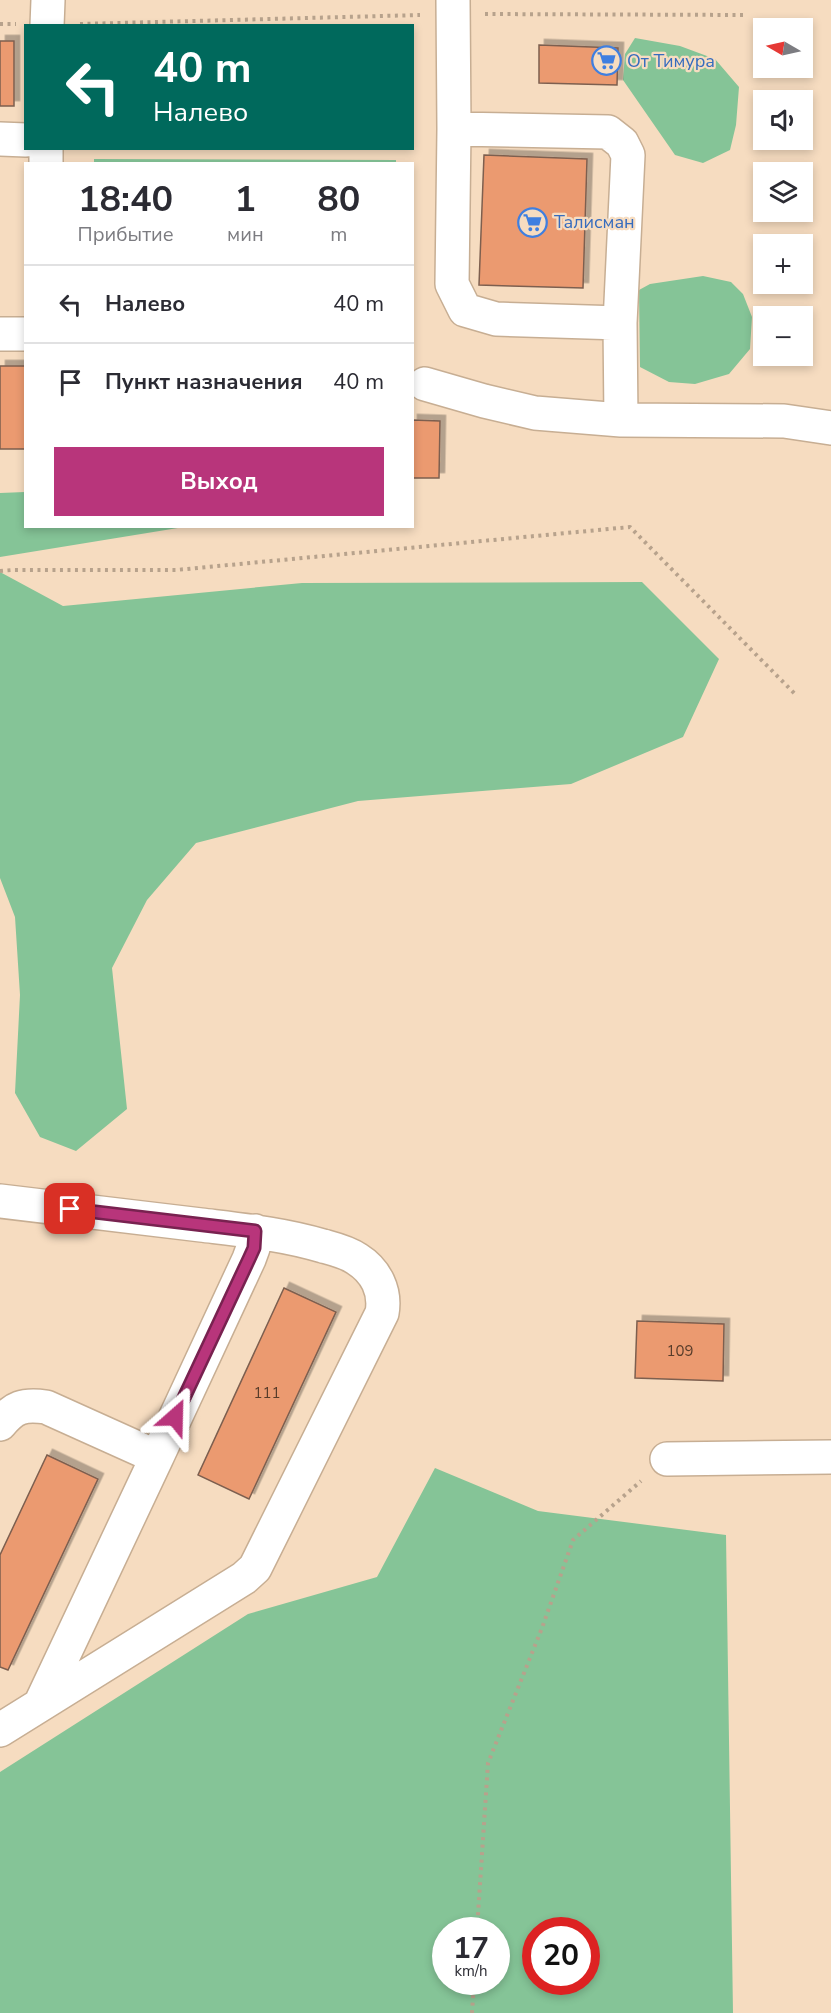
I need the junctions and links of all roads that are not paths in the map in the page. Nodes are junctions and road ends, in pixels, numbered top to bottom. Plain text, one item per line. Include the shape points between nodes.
1 (453, 7) edge
2 (454, 129) junction
3 (0, 139) edge
4 (24, 140) edge
5 (620, 323) junction
6 (0, 334) edge
7 (24, 334) edge
8 (425, 384) dead end
9 (621, 420) junction
10 (831, 428) edge
11 (0, 1201) edge
12 (255, 1231) junction
13 (0, 1424) edge
14 (157, 1457) junction
15 (831, 1457) edge
16 (667, 1459) road end
17 (54, 1689) junction
18 (0, 1730) edge

1 - 2 street
2 - 5 street via 452,284 465,310 496,319
2 - 5 street via 608,132 622,143 628,155
3 - 4 street
5 - 9 street
6 - 7 street
8 - 9 street via 535,413
9 - 10 street via 784,421
11 - 12 street
12 - 14 street via 254,1248
12 - 17 street via 303,1240 356,1258 373,1273 380,1286 382,1313 255,1568
13 - 14 street via 12,1410 30,1405 46,1407
14 - 17 street
15 - 16 street
17 - 18 street

